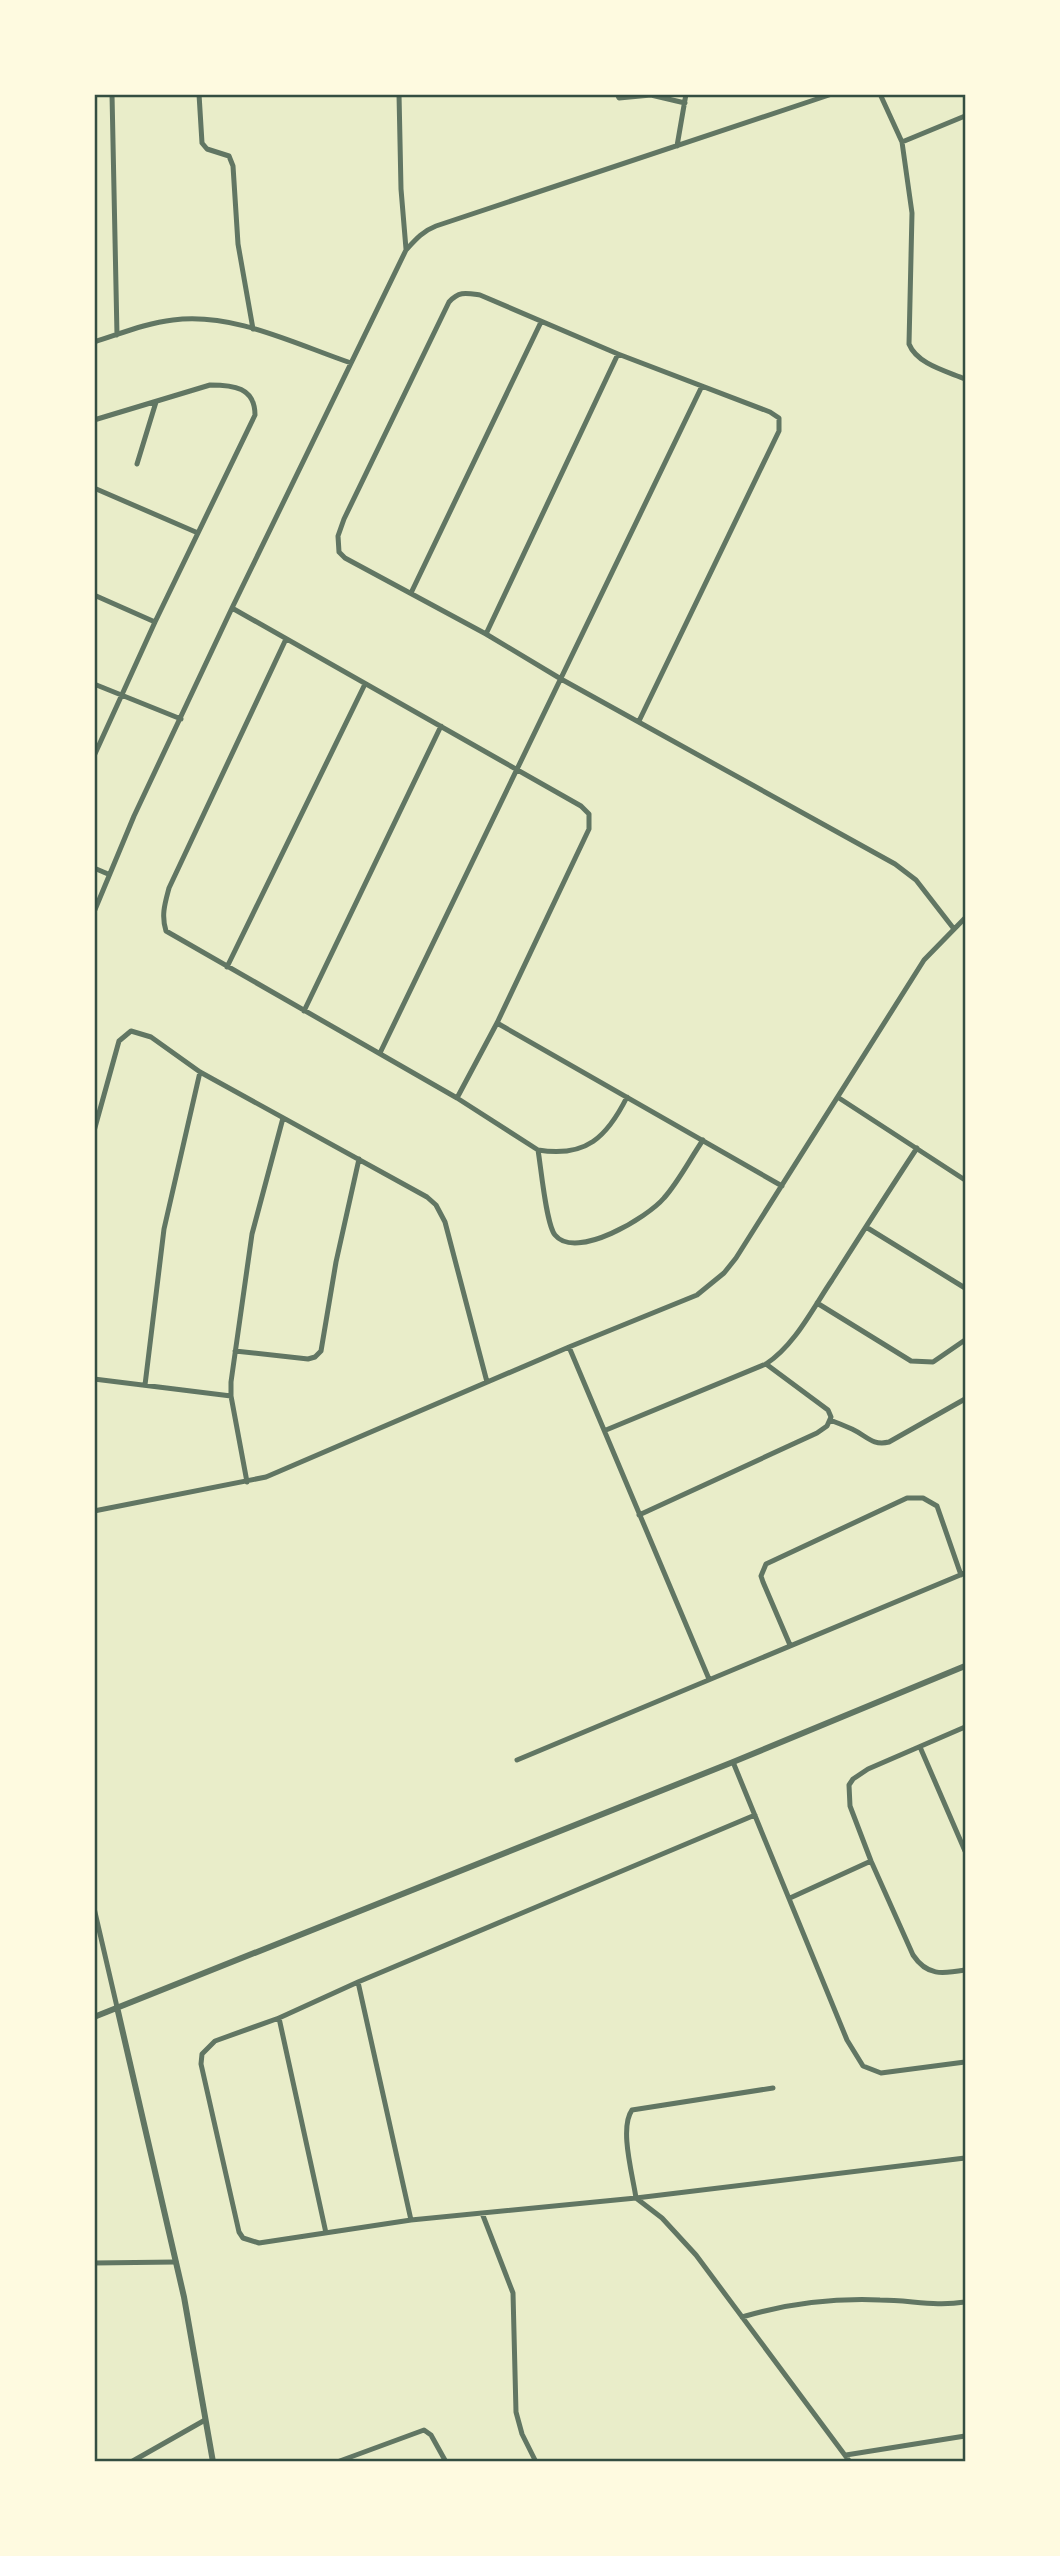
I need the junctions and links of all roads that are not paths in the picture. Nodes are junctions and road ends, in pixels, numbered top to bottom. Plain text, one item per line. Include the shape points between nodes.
1 (112, 94) edge
2 (199, 94) edge
3 (399, 94) edge
4 (617, 94) edge
5 (686, 94) edge
6 (832, 94) edge
7 (880, 94) edge
8 (685, 103) junction
9 (965, 116) edge
10 (902, 142) junction
11 (677, 146) junction
12 (407, 250) junction
13 (541, 322) junction
14 (253, 329) junction
15 (117, 335) junction
16 (94, 342) edge
17 (618, 354) junction
18 (351, 363) junction
19 (965, 379) edge
20 (702, 386) junction
21 (156, 402) junction
22 (94, 420) edge
23 (137, 464) dead end
24 (94, 488) edge
25 (198, 533) junction
26 (411, 593) junction
27 (94, 595) edge
28 (232, 608) junction
29 (155, 622) junction
30 (486, 634) junction
31 (286, 639) junction
32 (561, 678) junction
33 (94, 684) edge
34 (365, 684) junction
35 (121, 695) junction
36 (181, 719) junction
37 (639, 721) junction
38 (441, 726) junction
39 (94, 755) edge
40 (517, 771) junction
41 (94, 867) edge
42 (108, 874) junction
43 (94, 912) edge
44 (965, 918) edge
45 (954, 929) junction
46 (227, 968) junction
47 (304, 1011) junction
48 (497, 1023) junction
49 (380, 1053) junction
50 (200, 1072) junction
51 (627, 1097) junction
52 (457, 1098) junction
53 (839, 1098) junction
54 (283, 1118) junction
55 (94, 1131) edge
56 (703, 1140) junction
57 (917, 1148) junction
58 (538, 1150) junction
59 (359, 1159) junction
60 (965, 1178) edge
61 (782, 1186) junction
62 (866, 1227) junction
63 (965, 1288) edge
64 (817, 1303) junction
65 (965, 1340) edge
66 (569, 1347) junction
67 (235, 1351) junction
68 (766, 1364) junction
69 (94, 1379) edge
70 (487, 1382) junction
71 (145, 1385) junction
72 (231, 1396) junction
73 (965, 1399) edge
74 (830, 1420) junction
75 (606, 1430) junction
76 (247, 1482) junction
77 (94, 1511) edge
78 (639, 1515) junction
79 (963, 1574) edge
80 (790, 1645) junction
81 (965, 1666) edge
82 (709, 1679) junction
83 (965, 1727) edge
84 (920, 1746) junction
85 (517, 1760) dead end
86 (733, 1762) junction
87 (755, 1815) junction
88 (965, 1851) edge
89 (871, 1861) junction
90 (790, 1898) junction
91 (94, 1908) edge
92 (965, 1970) edge
93 (358, 1982) junction
94 (117, 2007) junction
95 (94, 2017) edge
96 (279, 2018) junction
97 (965, 2062) edge
98 (773, 2088) dead end
99 (965, 2158) edge
100 (636, 2198) junction
101 (482, 2213) junction
102 (411, 2220) junction
103 (326, 2233) junction
104 (176, 2262) junction
105 (94, 2263) edge
106 (965, 2302) edge
107 (742, 2317) junction
108 (205, 2420) junction
109 (965, 2436) edge
110 (846, 2455) junction
111 (131, 2462) edge
112 (213, 2462) edge
113 (337, 2462) edge
114 (446, 2462) edge
115 (536, 2462) edge
116 (850, 2462) edge

1 - 15 street
2 - 14 street via 202,143 206,149 229,156 233,166 238,244
3 - 12 street
4 - 8 street via 625,99 662,96
5 - 8 street
6 - 11 street
7 - 10 street
8 - 11 street
9 - 10 street
10 - 19 street via 912,213 909,344 915,355
11 - 12 street via 436,226
12 - 18 street
13 - 17 street
13 - 26 street
13 - 26 street via 480,295 456,295 350,507 338,536 339,552
14 - 15 street via 224,322 172,320
14 - 18 street
15 - 16 street
17 - 20 street
17 - 30 street
18 - 28 street
20 - 32 street
20 - 37 street via 777,416 780,426
21 - 22 street
21 - 23 street
21 - 25 street via 210,385 238,388 255,401 255,415
24 - 25 street
25 - 29 street
26 - 30 street
27 - 29 street
28 - 31 street
28 - 36 street
29 - 35 street
30 - 32 street
31 - 34 street
31 - 46 street via 164,907 166,931
32 - 37 street
32 - 40 street
33 - 35 street
34 - 38 street
34 - 46 street
35 - 36 street
35 - 39 street
36 - 42 street
37 - 45 street via 895,864 916,880
38 - 40 street
38 - 47 street
40 - 48 street via 581,806 590,823
40 - 49 street
41 - 42 street
42 - 43 street
44 - 45 street
45 - 53 street via 923,960
46 - 47 street
47 - 49 street
48 - 51 street
48 - 52 street
49 - 52 street
50 - 54 street
50 - 55 street via 151,1037 131,1031 119,1041
50 - 71 street via 164,1229
51 - 56 street
51 - 58 street via 605,1134 586,1146 570,1151
52 - 58 street
53 - 57 street
53 - 61 street
54 - 59 street
54 - 67 street via 252,1234
56 - 58 street via 657,1205 638,1220 574,1244 555,1235 550,1223
56 - 61 street
57 - 60 street
57 - 62 street
59 - 67 street via 321,1351 308,1359
59 - 70 street via 427,1197 441,1212
61 - 66 street via 736,1258 697,1295
62 - 63 street
62 - 64 street
64 - 65 street via 911,1361 933,1362
64 - 68 street via 786,1347
66 - 70 street
66 - 75 street
67 - 72 street
68 - 74 street via 828,1410
68 - 75 street
69 - 71 street
70 - 76 street
71 - 72 street
72 - 76 street
73 - 74 street via 882,1444
74 - 78 street via 817,1433
75 - 78 street
76 - 77 street
78 - 82 street
79 - 80 street
79 - 80 street via 937,1506 923,1498 907,1498 766,1564 761,1576
80 - 82 street
81 - 86 street
82 - 85 street
83 - 84 street
84 - 88 street
84 - 89 street via 868,1769 849,1785 850,1806
86 - 87 street
86 - 94 street
87 - 90 street
87 - 93 street
89 - 90 street
89 - 92 street via 919,1964 934,1971
90 - 97 street via 847,2040 863,2066 881,2073
91 - 94 street
93 - 96 street
93 - 102 street
94 - 95 street
94 - 104 street
96 - 103 street
96 - 103 street via 215,2041 202,2054 201,2064 243,2238 259,2243
98 - 100 street via 632,2110 626,2133
99 - 100 street
100 - 101 street
100 - 107 street via 676,2232
101 - 102 street
101 - 115 street via 513,2293 516,2412
102 - 103 street
104 - 105 street
104 - 108 street
106 - 107 street via 936,2306 843,2300
107 - 110 street
108 - 111 street
108 - 112 street
109 - 110 street
110 - 116 street
113 - 114 street via 424,2430

